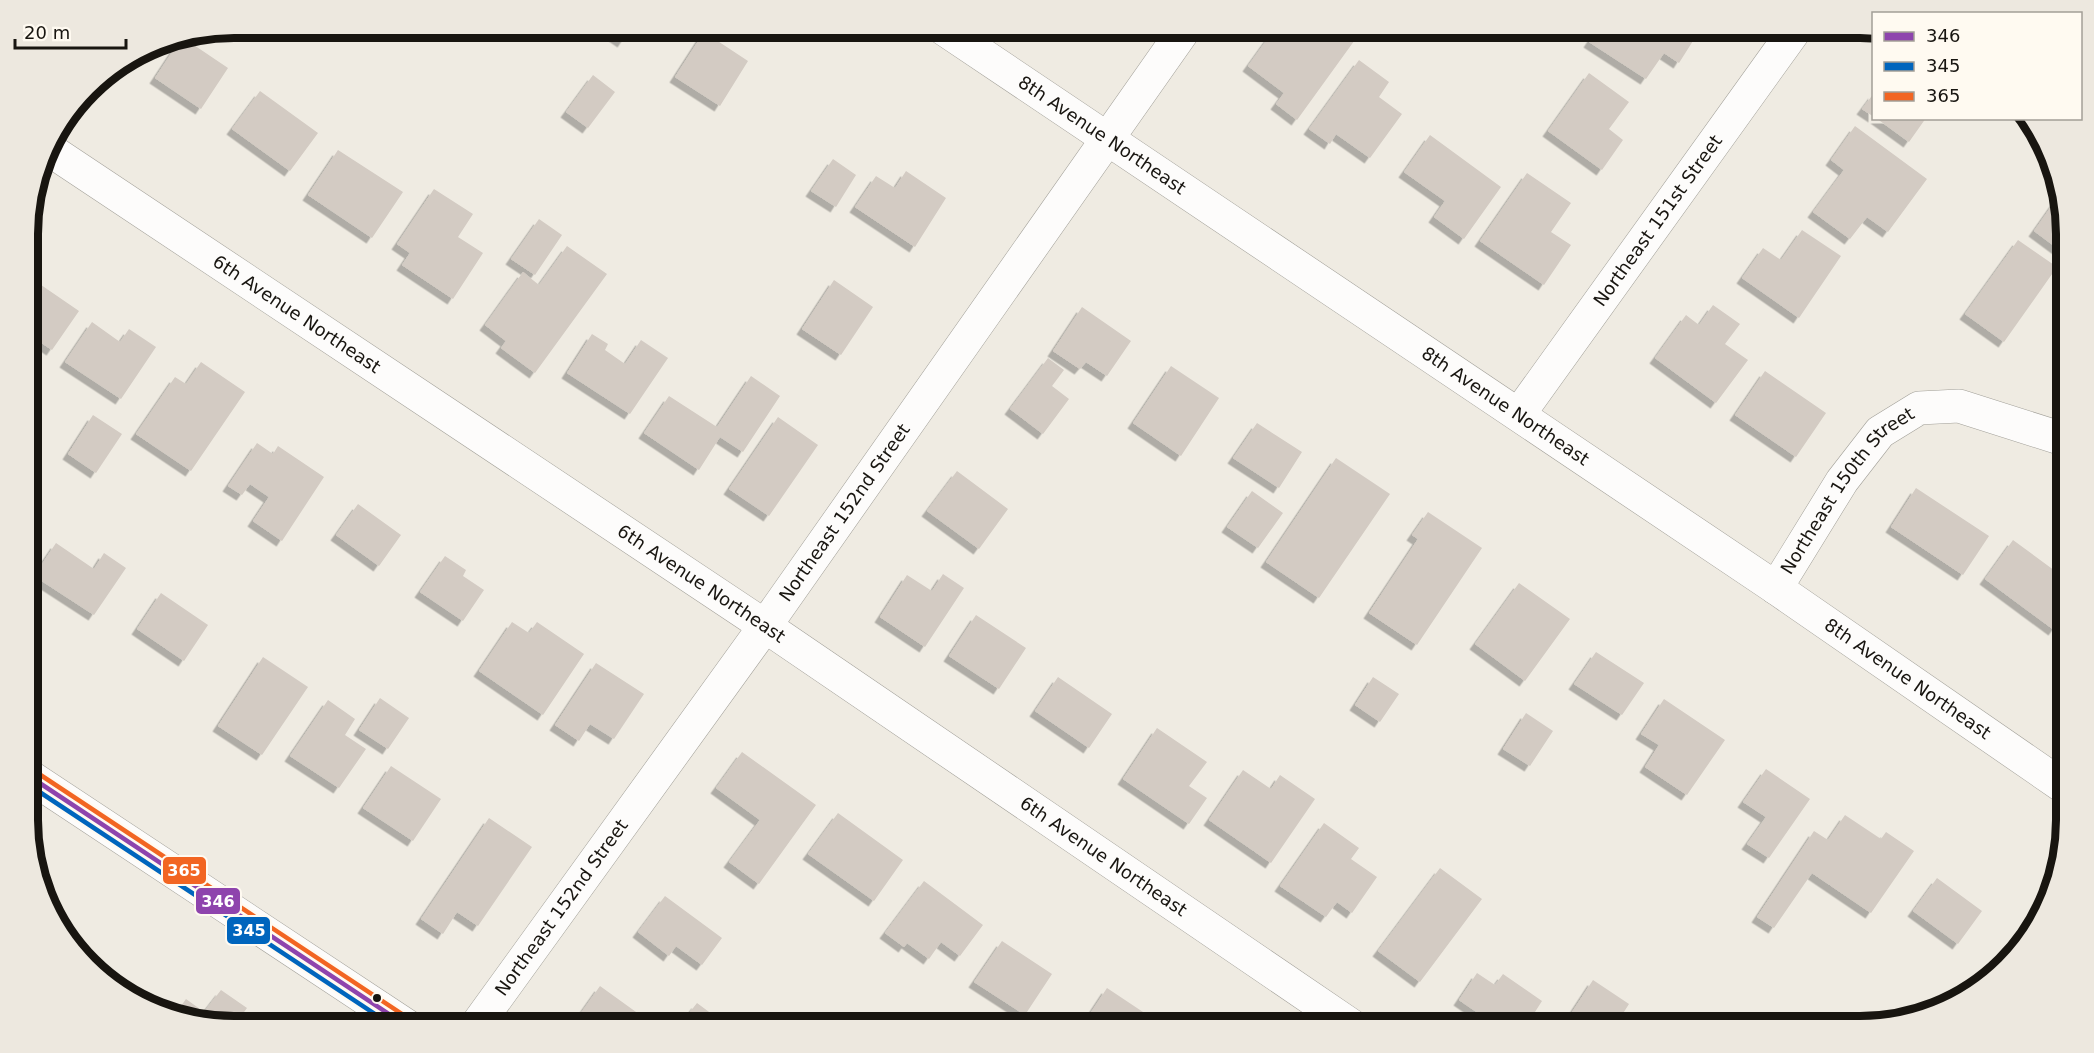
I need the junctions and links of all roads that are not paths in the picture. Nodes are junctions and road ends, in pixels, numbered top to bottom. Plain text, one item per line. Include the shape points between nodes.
1 (957, 38) edge
2 (1178, 38) edge
3 (1789, 38) edge
4 (1107, 138) junction
5 (55, 153) edge
6 (1519, 414) junction
7 (2056, 437) edge
8 (1776, 588) junction
9 (765, 626) junction
10 (2056, 781) edge
11 (38, 782) edge
12 (1336, 1015) edge
13 (370, 1016) edge
14 (483, 1016) edge

1 - 4 street, 8th Avenue Northeast
2 - 4 street, Northeast 152nd Street
3 - 6 street, Northeast 151st Street
4 - 6 street, 8th Avenue Northeast
4 - 9 street, Northeast 152nd Street
5 - 9 street, 6th Avenue Northeast
6 - 8 street, 8th Avenue Northeast
7 - 8 street, Northeast 150th Street via 1959,406 1920,408 1880,432 1842,481
8 - 10 street, 8th Avenue Northeast
9 - 12 street, 6th Avenue Northeast
9 - 14 street, Northeast 152nd Street
11 - 13 street

